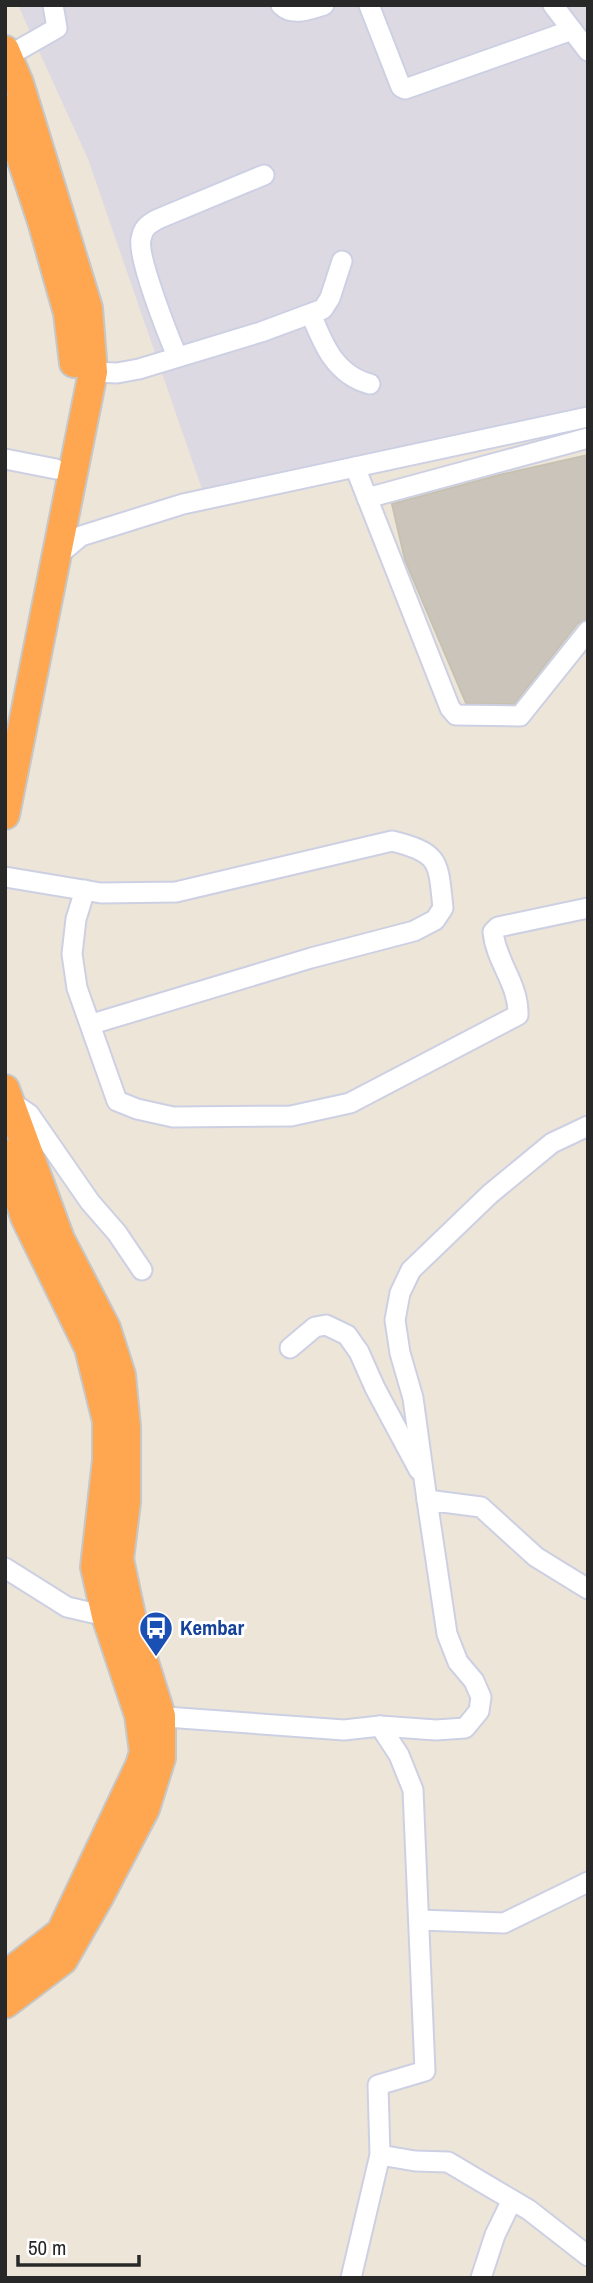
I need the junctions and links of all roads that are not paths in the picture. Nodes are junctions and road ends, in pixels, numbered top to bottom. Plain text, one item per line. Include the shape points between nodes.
1 (53, 5) edge
2 (281, 5) edge
3 (324, 5) edge
4 (369, 5) edge
5 (553, 5) edge
6 (572, 30) junction
7 (588, 51) edge
8 (7, 53) edge
9 (5, 109) edge
10 (264, 175) dead end
11 (342, 261) dead end
12 (311, 314) junction
13 (177, 356) junction
14 (93, 372) junction
15 (370, 384) dead end
16 (588, 417) edge
17 (588, 438) edge
18 (5, 459) edge
19 (355, 467) junction
20 (56, 469) junction
21 (367, 498) junction
22 (57, 556) junction
23 (588, 631) edge
24 (5, 712) edge
25 (5, 815) edge
26 (5, 877) edge
27 (85, 890) junction
28 (588, 908) edge
29 (92, 1024) junction
30 (7, 1095) edge
31 (588, 1126) edge
32 (5, 1154) edge
33 (142, 1270) dead end
34 (290, 1348) dead end
35 (426, 1490) junction
36 (5, 1568) edge
37 (588, 1589) edge
38 (106, 1616) junction
39 (150, 1716) junction
40 (380, 1726) junction
41 (588, 1882) edge
42 (419, 1920) junction
43 (5, 1976) edge
44 (5, 2004) edge
45 (380, 2155) junction
46 (512, 2200) junction
47 (588, 2256) edge
48 (351, 2278) edge
49 (481, 2278) edge

1 - 8 street via 57,28
2 - 3 street via 299,12
4 - 6 street via 405,89
5 - 6 street
6 - 7 street
8 - 14 highway via 88,308
9 - 20 highway via 68,313 74,366
10 - 13 street via 158,219 142,232 142,253
11 - 12 street via 330,298 323,309
12 - 13 street
12 - 15 street via 338,365 358,381
13 - 14 street via 139,369
14 - 22 highway
16 - 19 street
17 - 21 street
18 - 20 street
19 - 21 street
19 - 22 street via 183,504 81,536
20 - 24 highway
21 - 23 street via 456,715 520,716
22 - 25 highway
26 - 27 street
27 - 29 street via 72,954 77,988
27 - 29 street via 176,892 392,841 415,846 435,860 443,908 435,919 414,931
28 - 29 street via 498,927 493,932 495,948 519,999 518,1015 351,1102 291,1116 173,1117 137,1109 117,1101
30 - 33 street via 29,1114
30 - 39 highway via 60,1238 106,1328 121,1375 126,1502 119,1559
31 - 35 street via 552,1143 490,1194 411,1270 400,1293 394,1320 413,1398
32 - 38 highway via 25,1217 89,1348 107,1421 96,1567
34 - 35 street via 315,1326 326,1325 347,1335
35 - 37 street via 481,1507 536,1557
35 - 40 street via 447,1634 458,1662 478,1689 479,1711 465,1728
36 - 38 street via 67,1607
38 - 39 highway
39 - 40 street via 344,1730
39 - 43 highway via 140,1765 61,1931
39 - 44 highway via 161,1758 145,1809 63,1960
40 - 42 street via 399,1755 413,1790
41 - 42 street via 504,1923
42 - 45 street via 425,2071 378,2085
45 - 46 street via 448,2162
45 - 48 street
46 - 47 street
46 - 49 street

